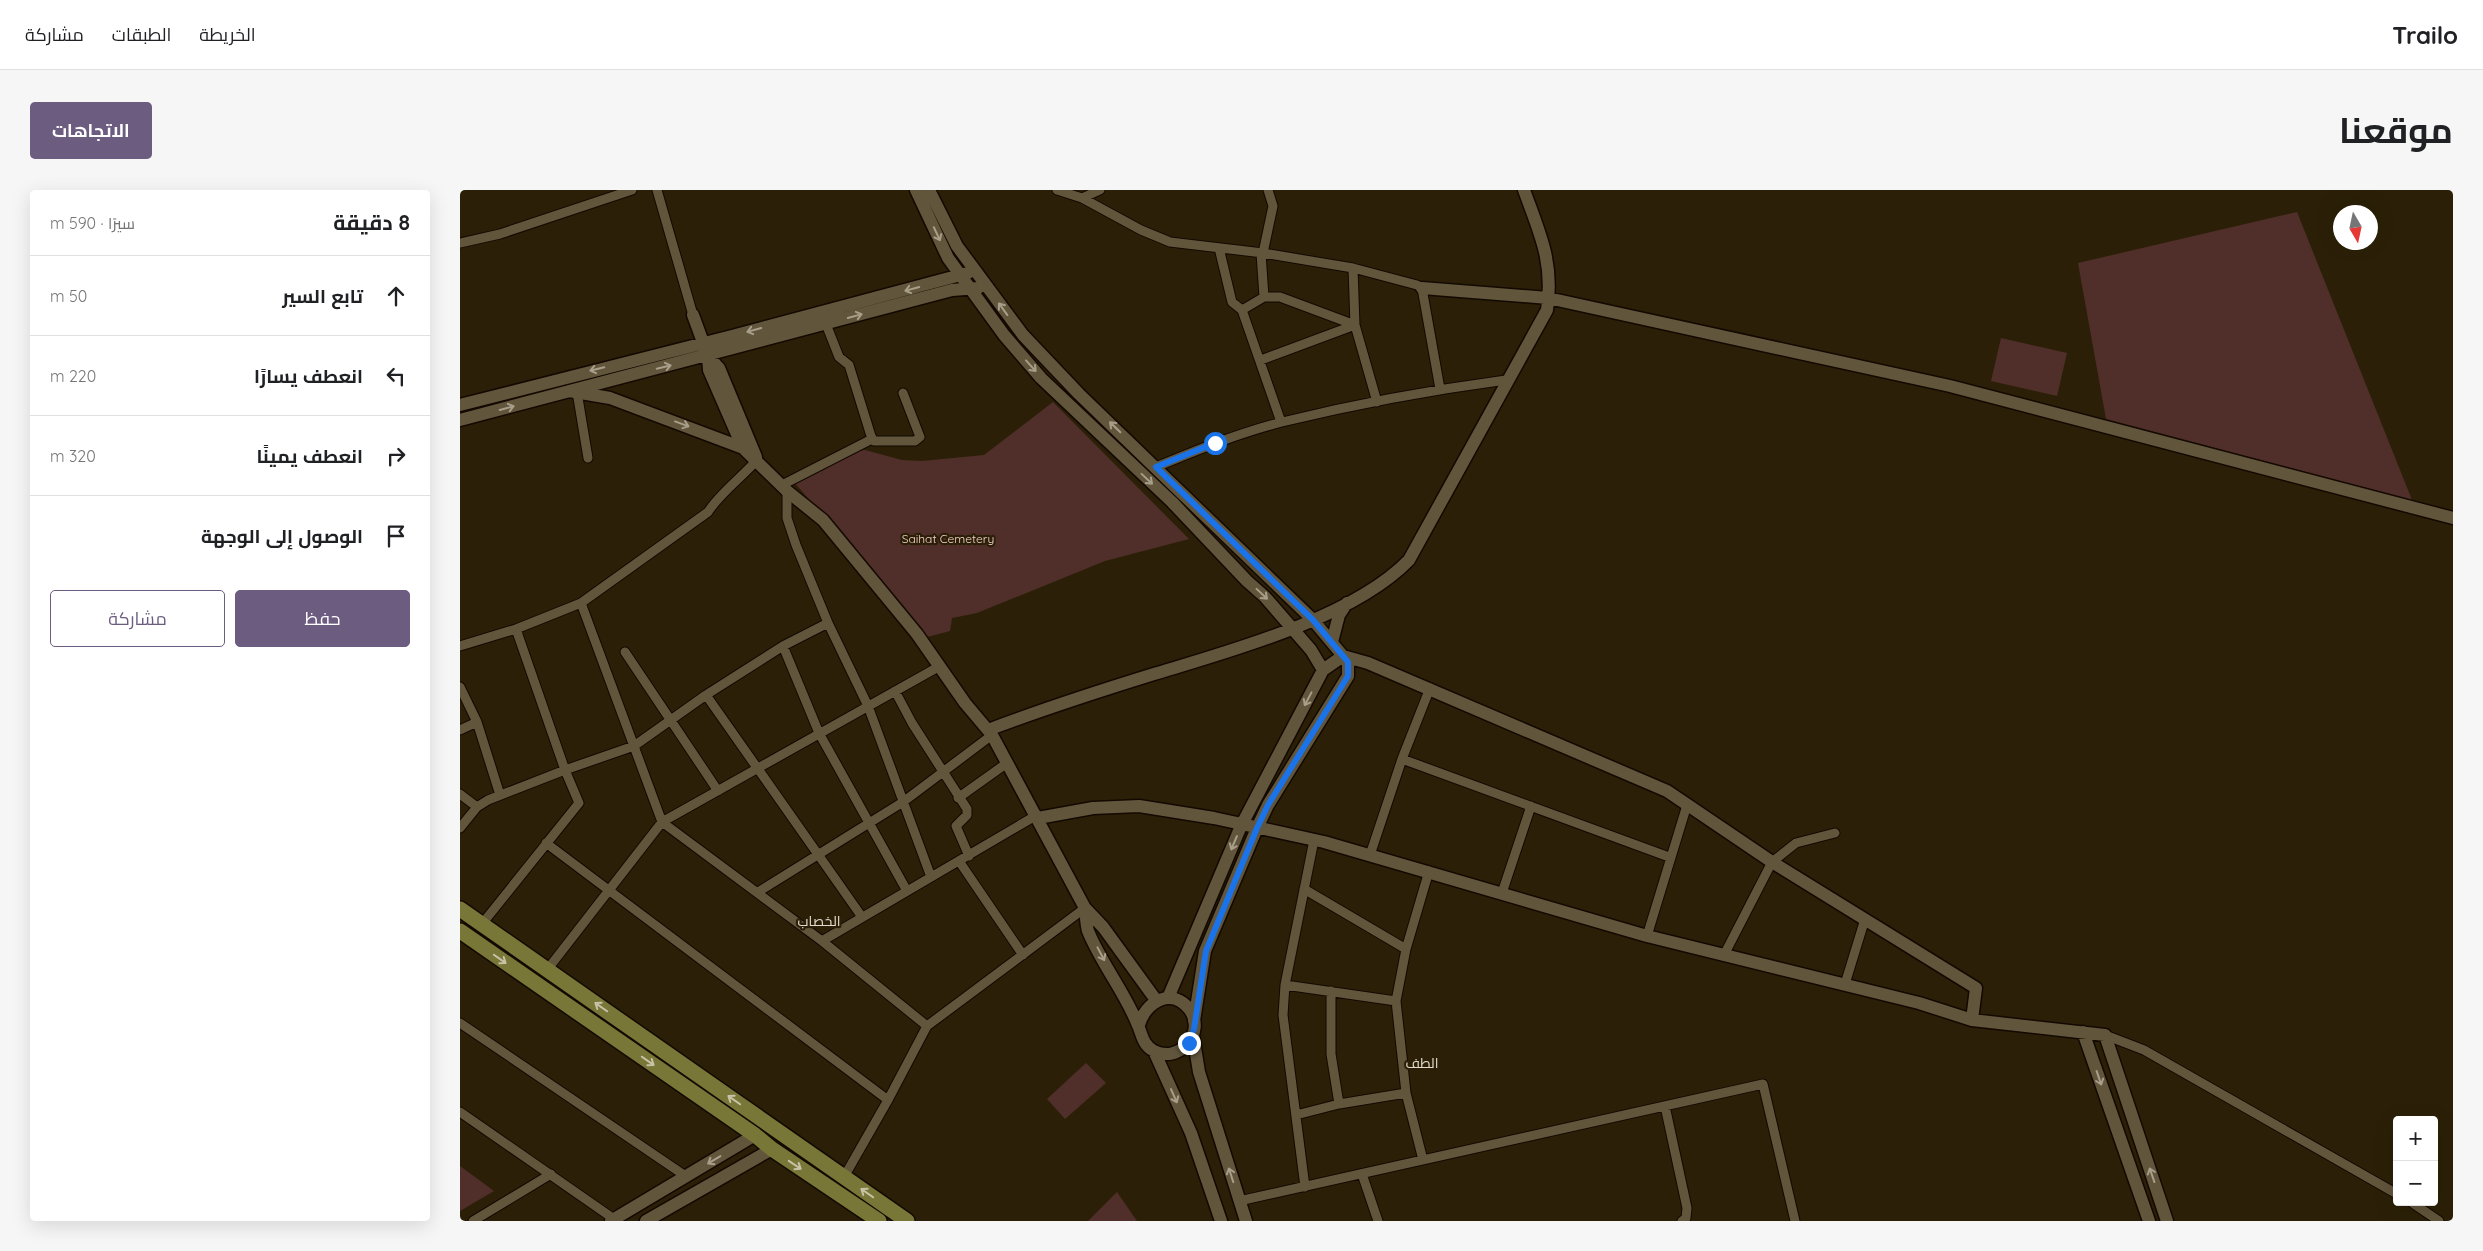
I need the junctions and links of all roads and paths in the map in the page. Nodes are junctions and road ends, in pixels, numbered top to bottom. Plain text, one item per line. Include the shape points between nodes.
1 (632, 190) edge
2 (657, 190) edge
3 (916, 190) edge
4 (929, 190) edge
5 (1057, 190) edge
6 (1100, 190) edge
7 (1268, 190) edge
8 (1524, 190) edge
9 (1082, 198) junction
10 (460, 243) edge
11 (1219, 248) junction
12 (1262, 253) junction
13 (1353, 268) junction
14 (976, 271) junction
15 (962, 275) junction
16 (987, 287) junction
17 (1422, 288) junction
18 (971, 289) junction
19 (1264, 297) junction
20 (1548, 298) junction
21 (1242, 310) junction
22 (693, 315) joint
23 (826, 324) junction
24 (1355, 325) junction
25 (703, 343) junction
26 (708, 356) junction
27 (1261, 360) junction
28 (1506, 380) junction
29 (1440, 389) junction
30 (573, 392) junction
31 (903, 393) dead end
32 (1377, 402) junction
33 (460, 405) edge
34 (460, 420) edge
35 (1280, 422) junction
36 (872, 439) junction
37 (743, 448) junction
38 (588, 458) dead end
39 (757, 460) junction
40 (1156, 467) junction
41 (785, 488) junction
42 (2453, 518) edge
43 (1348, 602) junction
44 (581, 603) junction
45 (1313, 620) junction
46 (828, 624) junction
47 (1293, 628) junction
48 (516, 629) junction
49 (1332, 642) junction
50 (460, 646) edge
51 (783, 646) junction
52 (625, 652) dead end
53 (1343, 656) junction
54 (940, 666) junction
55 (1323, 670) junction
56 (460, 687) edge
57 (1430, 688) junction
58 (895, 691) junction
59 (706, 695) junction
60 (868, 706) junction
61 (671, 720) junction
62 (477, 722) junction
63 (460, 730) edge
64 (990, 732) junction
65 (819, 733) junction
66 (634, 746) junction
67 (1402, 759) junction
68 (1007, 763) junction
69 (758, 767) junction
70 (565, 770) junction
71 (943, 773) junction
72 (718, 791) junction
73 (460, 794) edge
74 (500, 795) junction
75 (958, 798) junction
76 (903, 802) junction
77 (1687, 805) junction
78 (1531, 806) junction
79 (477, 807) junction
80 (1037, 817) junction
81 (662, 822) junction
82 (869, 823) junction
83 (1241, 826) junction
84 (460, 828) edge
85 (1257, 828) junction
86 (1835, 833) dead end
87 (1314, 840) junction
88 (546, 843) junction
89 (820, 854) junction
90 (1370, 855) junction
91 (970, 856) junction
92 (1669, 857) junction
93 (959, 861) junction
94 (1772, 862) junction
95 (1429, 871) junction
96 (931, 877) junction
97 (1304, 889) junction
98 (608, 890) junction
99 (907, 891) junction
100 (758, 892) junction
101 (1502, 892) junction
102 (1085, 908) junction
103 (460, 909) edge
104 (862, 917) junction
105 (1866, 919) junction
106 (482, 924) junction
107 (460, 931) edge
108 (1647, 936) junction
109 (822, 941) junction
110 (1406, 949) junction
111 (1023, 955) junction
112 (1724, 955) junction
113 (547, 970) junction
114 (1844, 984) junction
115 (1285, 985) junction
116 (1331, 991) junction
117 (1162, 999) junction
118 (1396, 1001) junction
119 (1972, 1020) junction
120 (1194, 1021) junction
121 (460, 1023) edge
122 (1139, 1025) junction
123 (928, 1026) junction
124 (2083, 1032) junction
125 (2105, 1034) junction
126 (1193, 1035) junction
127 (1154, 1051) junction
128 (1406, 1093) junction
129 (888, 1100) junction
130 (1340, 1104) junction
131 (1665, 1106) junction
132 (460, 1113) edge
133 (1296, 1115) junction
134 (755, 1135) junction
135 (772, 1149) junction
136 (1424, 1160) junction
137 (551, 1174) junction
138 (1362, 1174) junction
139 (844, 1176) junction
140 (687, 1177) junction
141 (1306, 1186) junction
142 (2393, 1192) edge
143 (1239, 1201) junction
144 (2417, 1206) edge
145 (613, 1220) edge
146 (473, 1221) edge
147 (646, 1221) edge
148 (879, 1221) edge
149 (907, 1221) edge
150 (1221, 1221) edge
151 (1246, 1221) edge
152 (1378, 1221) edge
153 (1682, 1221) edge
154 (1796, 1221) edge
155 (2149, 1221) edge
156 (2168, 1221) edge
157 (2439, 1221) edge

1 - 10 street via 508,231
2 - 22 street
3 -> 15 main road via 948,258
4 - 14 main road via 957,246
5 - 9 street
6 - 9 street
7 - 12 street via 1274,206
8 - 20 main road via 1546,252 1550,285
9 - 11 street via 1170,242
11 - 12 street
11 - 21 street via 1232,302
12 - 13 street
12 - 19 street
13 - 17 street
13 - 24 street
14 - 15 main road
14 - 16 main road
15 - 18 main road
15 -> 25 main road
16 - 18 main road
40 -> 16 main road via 1022,335
17 - 20 main road
17 - 29 street
23 -> 18 main road via 952,290
18 -> 47 main road via 1041,378 1172,502
19 - 21 street
19 - 24 street via 1280,297
20 - 28 main road via 1546,310
20 - 42 main road via 1950,386
21 - 27 street
22 - 25 main road
23 - 26 main road
23 - 36 street via 839,357 849,365
24 - 27 street
24 - 32 street
25 - 26 main road
25 -> 33 main road
30 -> 26 main road
26 - 37 main road via 709,370
26 - 39 main road via 719,368
27 - 35 street
28 - 29 street
28 - 43 main road via 1409,560 1394,575
29 - 32 street
34 -> 30 main road
30 -> 37 main road via 610,398
30 - 38 street
31 - 36 street via 920,433 918,440 878,442
32 - 35 street
35 - 40 street
36 - 41 street
37 - 39 main road
39 - 41 main road
39 - 44 street via 708,512
40 - 45 main road
41 - 46 street via 787,518
41 - 54 main road via 823,520 856,557
43 - 45 main road
43 - 49 main road via 1339,615
44 - 48 street
44 - 66 street
45 - 47 main road
45 - 49 main road
46 - 51 street
46 - 60 street
47 - 55 main road
47 - 64 main road
48 - 50 street
48 - 70 street
49 - 53 main road
51 - 59 street
51 - 65 street
52 - 61 street
53 - 55 main road
53 - 57 main road
53 - 85 main road via 1348,662 1348,676
54 - 58 street
54 - 64 main road
55 -> 83 main road
56 - 62 street
57 - 67 street
57 - 77 main road via 1667,791
58 - 60 street
58 - 71 street
59 - 61 street
59 - 69 street
60 - 65 street
60 - 76 street
61 - 66 street
61 - 72 street
62 - 63 street
62 - 74 street
64 - 68 main road
64 - 71 street
65 - 69 street
65 - 82 street
66 - 70 street
66 - 81 street
67 - 78 street
67 - 90 street
68 - 75 street
68 - 80 main road
69 - 72 street
69 - 89 street
70 - 74 street
70 - 88 street via 579,803
71 - 75 street
71 - 76 street
72 - 81 street
73 - 79 street
74 - 79 street
75 - 91 street via 967,812 957,829
76 - 82 street
76 - 96 street
77 - 92 street
77 - 94 main road
78 - 92 street
78 - 101 street
79 - 84 street
80 - 83 main road via 1093,808 1139,806
80 - 91 street
80 - 102 main road
81 - 98 street
81 - 100 street
82 - 89 street
82 - 99 street
83 - 85 main road
83 -> 117 main road
85 - 87 main road
85 - 120 main road via 1206,951
86 - 94 street via 1796,843
87 - 90 main road
87 - 97 street
88 - 98 street
88 - 106 street
89 - 100 street
89 - 104 street
90 - 95 main road
91 - 93 street
92 - 108 street
93 - 96 street
93 - 111 street
94 - 105 main road
94 - 112 street
95 - 101 main road
95 - 110 street
96 - 99 street
97 - 110 street
97 - 115 street
98 - 113 street
98 - 129 street
99 - 104 street
100 - 109 street
101 - 108 main road
102 - 111 street
102 - 117 main road
102 -> 122 main road via 1088,930
103 - 106 main road
104 - 109 street
105 - 114 street
105 - 119 main road via 1976,988
106 - 113 main road
107 -> 134 main road
108 - 112 main road
109 - 123 street
110 - 118 street
111 - 123 street
112 - 114 main road
139 -> 113 main road
114 - 119 main road
115 - 116 street
115 - 133 street via 1283,1015
116 - 118 street
116 - 130 street via 1330,1054
117 - 120 main road via 1181,1002
117 - 122 main road via 1142,1013
118 - 128 street
119 - 124 main road
120 - 126 main road
121 - 140 street
122 - 127 main road via 1142,1039
123 - 129 street
124 - 125 main road
124 -> 155 main road
125 - 142 street via 2144,1050
156 -> 125 main road
126 - 127 main road via 1182,1049 1169,1054
143 -> 126 main road via 1199,1072
127 -> 150 main road via 1190,1134
128 - 130 street
128 - 136 street
129 - 139 street
130 - 133 street
131 - 136 street
131 - 153 street via 1688,1208
131 - 154 street via 1763,1084
132 - 137 street
133 - 141 street
134 - 135 main road
134 -> 140 main road
135 - 147 main road
135 -> 148 main road
136 - 138 street
137 - 145 street
137 - 146 street
138 - 141 street
138 - 152 street
149 -> 139 main road
140 - 145 main road
141 - 143 street
143 - 151 main road
144 - 157 street

